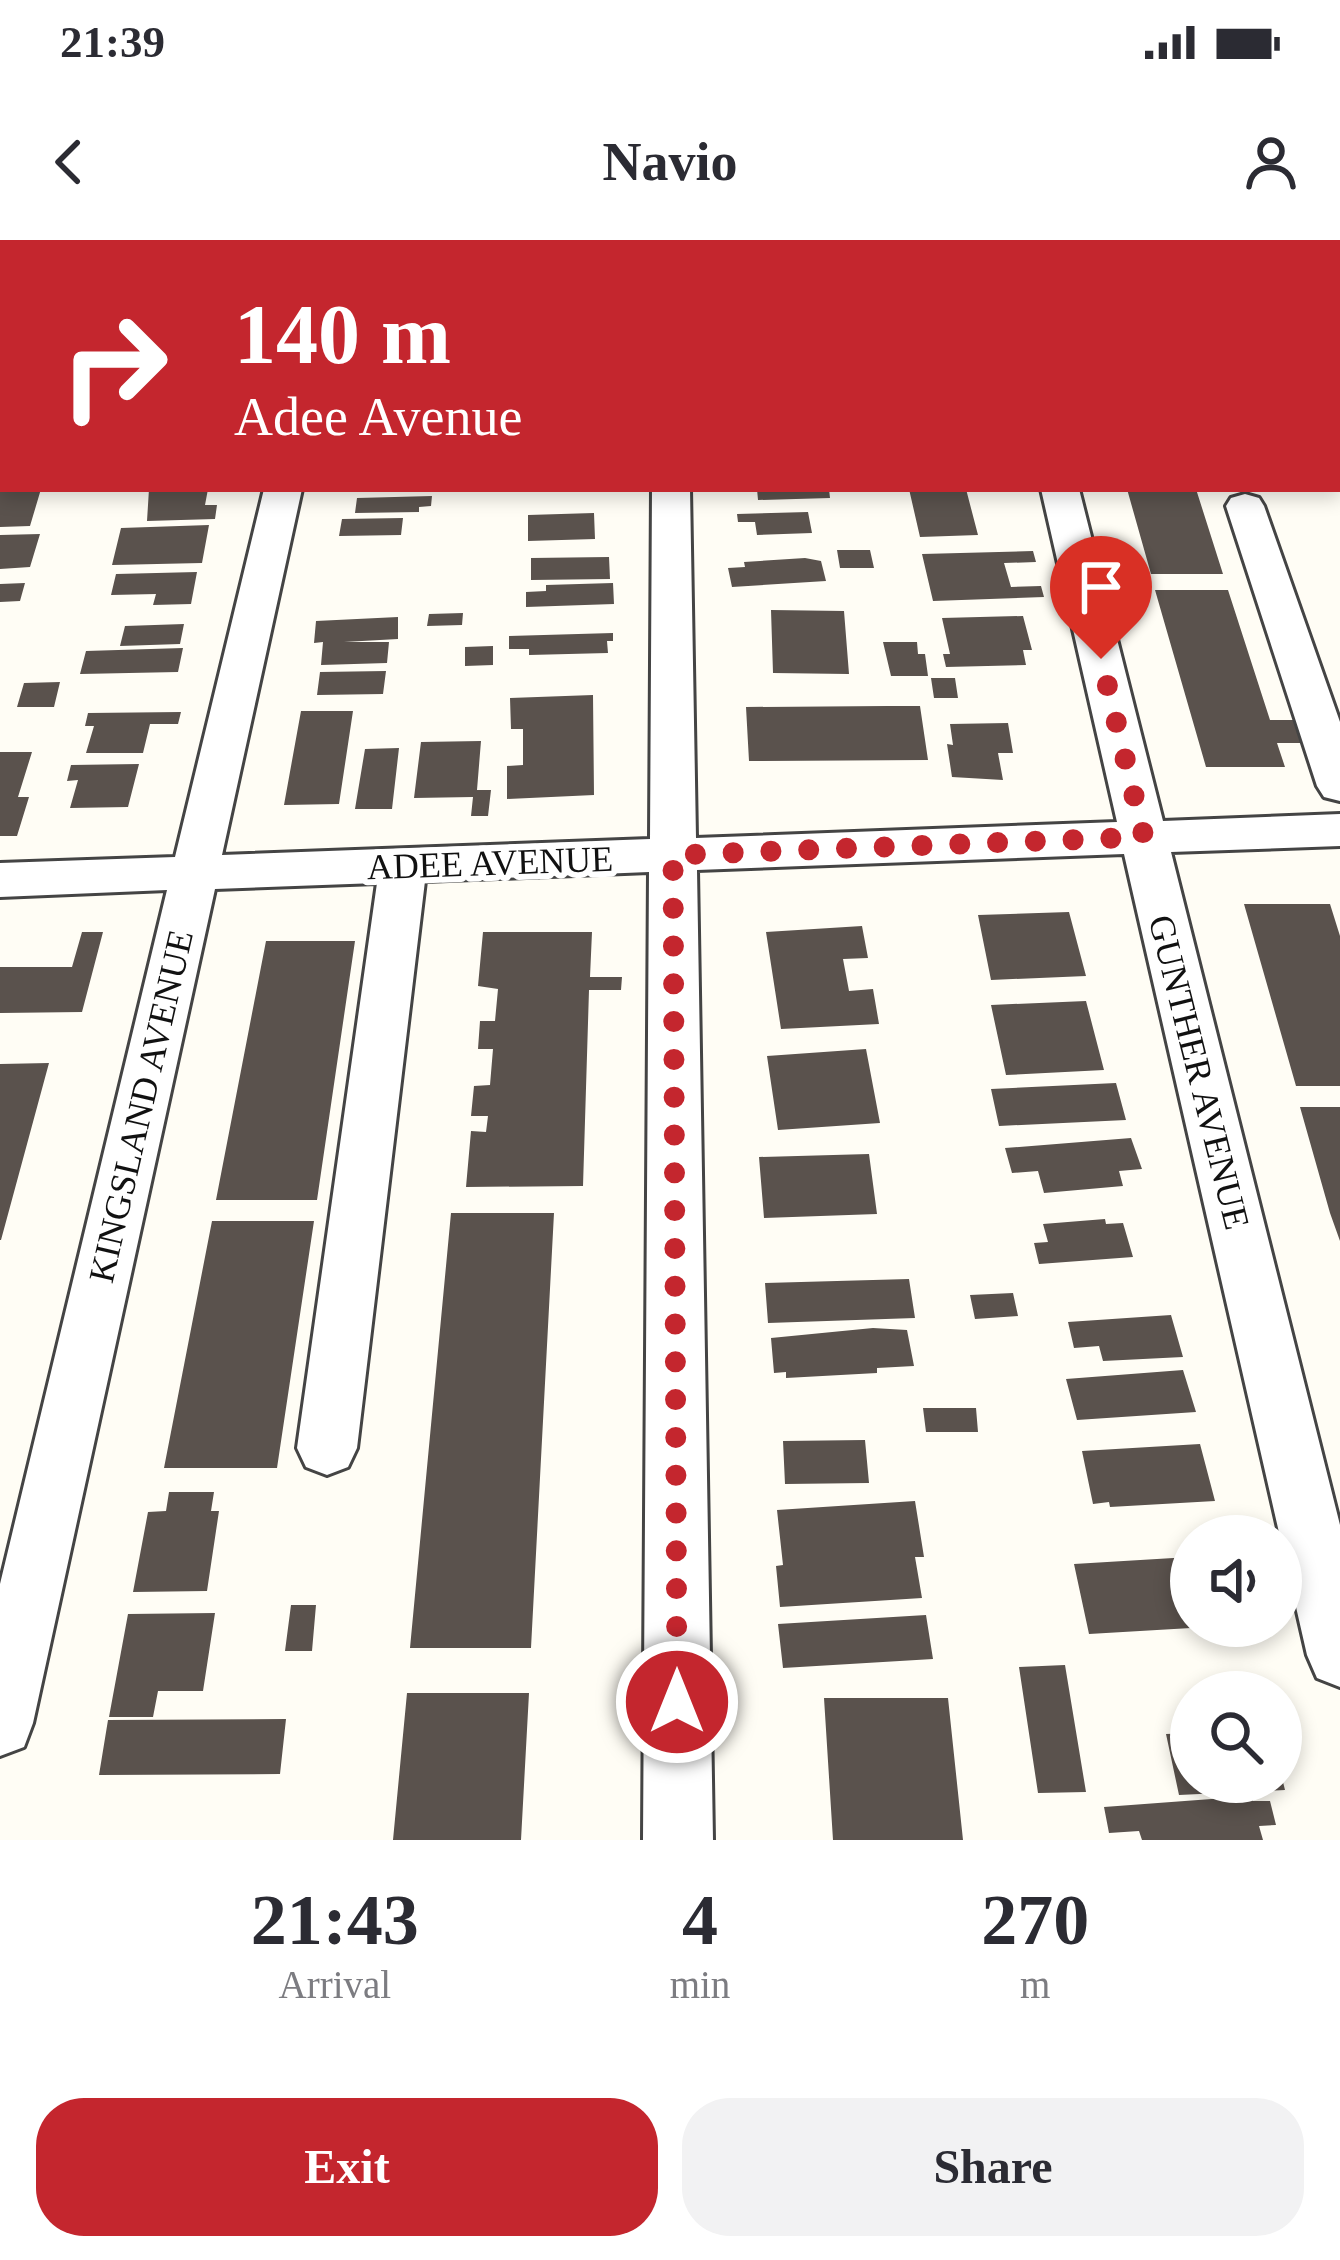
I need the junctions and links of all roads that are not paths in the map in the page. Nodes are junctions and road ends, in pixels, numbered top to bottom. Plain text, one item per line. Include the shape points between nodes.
1 (282, 492) edge
2 (671, 492) edge
3 (1061, 492) edge
4 (1245, 506) dead end
5 (1340, 786) edge
6 (1340, 830) edge
7 (1144, 837) junction
8 (673, 855) junction
9 (404, 865) junction
10 (194, 873) junction
11 (0, 880) edge
12 (327, 1448) dead end
13 (1340, 1655) edge
14 (0, 1723) edge
15 (678, 1840) edge

1 - 10 street, KINGSLAND AVENUE
2 - 8 street
3 - 7 street, GUNTHER AVENUE
4 - 5 street
6 - 7 street, ADEE AVENUE
7 - 8 street, ADEE AVENUE
7 - 13 street, GUNTHER AVENUE
8 - 9 street, ADEE AVENUE
8 - 15 street
9 - 10 street, ADEE AVENUE
9 - 12 street
10 - 11 street, ADEE AVENUE
10 - 14 street, KINGSLAND AVENUE

